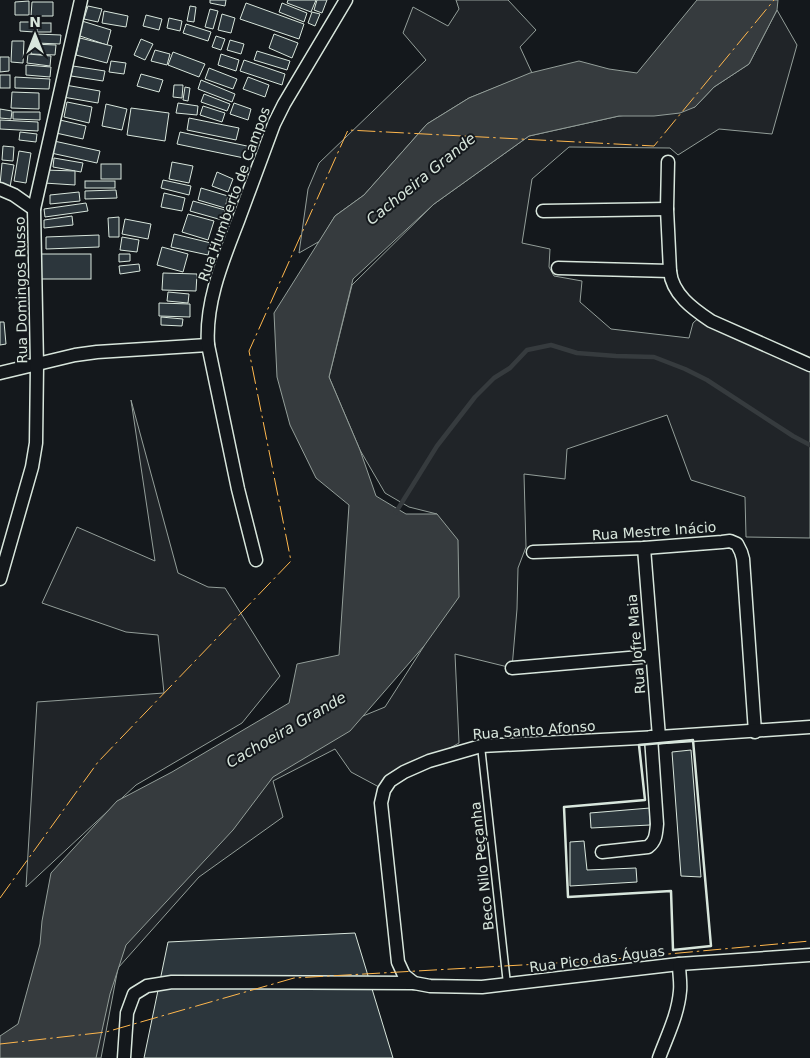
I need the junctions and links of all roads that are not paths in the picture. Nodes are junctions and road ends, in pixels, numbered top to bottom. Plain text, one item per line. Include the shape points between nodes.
1 (81, 0) edge
2 (346, 0) edge
3 (668, 162) dead end
4 (0, 189) edge
5 (34, 209) junction
6 (667, 209) junction
7 (544, 211) dead end
8 (558, 268) dead end
9 (670, 271) junction
10 (208, 345) junction
11 (37, 365) junction
12 (810, 365) edge
13 (0, 373) edge
14 (644, 548) junction
15 (533, 552) dead end
16 (256, 560) dead end
17 (0, 579) edge
18 (652, 656) junction
19 (512, 668) dead end
20 (810, 727) edge
21 (755, 732) junction
22 (655, 737) junction
23 (481, 746) junction
24 (602, 852) dead end
25 (810, 955) edge
26 (679, 964) junction
27 (414, 983) junction
28 (507, 984) junction
29 (124, 1058) edge
30 (659, 1058) edge

1 - 5 street, Rua Domingos Russo
2 - 10 street, Rua Humberto de Campos via 274,124 222,261 209,311
3 - 6 street
4 - 5 street
5 - 11 street, Rua Domingos Russo
6 - 7 street
6 - 9 street
8 - 9 street
9 - 12 street via 674,287 697,311
10 - 11 street via 96,352
10 - 16 street, Rua Humberto de Campos
11 - 13 street
11 - 17 street, Rua Domingos Russo via 36,443 32,467
14 - 15 street, Rua Mestre Inácio
14 - 18 street, Rua Jofre Maia
14 - 21 street, Rua Mestre Inácio via 730,541 741,552
18 - 19 street
18 - 22 street, Rua Jofre Maia
20 - 21 street, Rua Santo Afonso
21 - 22 street, Rua Santo Afonso
22 - 23 street, Rua Santo Afonso
22 - 24 street, Rua Jofre Maia via 656,837 653,844 648,848
23 - 27 street, Rua Santo Afonso via 429,761 390,780 384,790 381,804 398,962 404,975
23 - 28 lane, Beco Nilo Peçanha
25 - 26 street, Rua Pico das Águas
26 - 28 street, Rua Pico das Águas
26 - 30 street via 678,1003
27 - 28 street, Rua Pico das Águas via 430,986
27 - 29 street, Rua Pico das Águas via 172,982 147,986 134,994 129,1007

